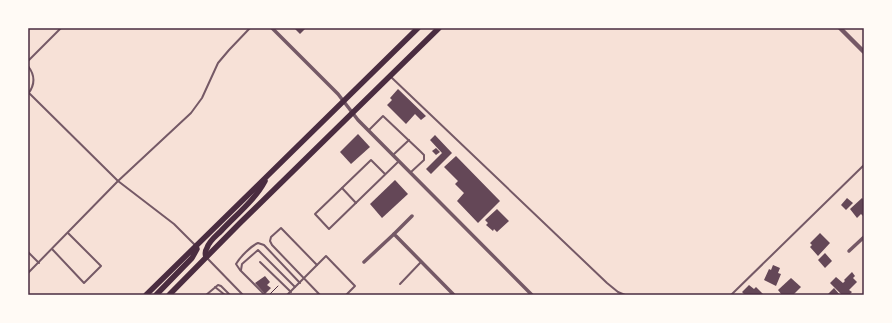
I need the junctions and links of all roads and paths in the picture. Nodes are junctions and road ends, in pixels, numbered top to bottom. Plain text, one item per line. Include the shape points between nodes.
1 (61, 28) edge
2 (250, 28) edge
3 (272, 28) edge
4 (418, 28) edge
5 (439, 28) edge
6 (840, 28) edge
7 (864, 52) edge
8 (28, 61) edge
9 (28, 66) edge
10 (390, 76) junction
11 (29, 93) edge
12 (344, 101) junction
13 (352, 112) junction
14 (369, 130) junction
15 (409, 140) junction
16 (393, 155) junction
17 (399, 161) junction
18 (864, 165) edge
19 (410, 172) junction
20 (385, 174) junction
21 (267, 177) junction
22 (118, 182) junction
23 (342, 188) junction
24 (356, 203) junction
25 (412, 216) dead end
26 (68, 233) junction
27 (394, 234) junction
28 (864, 237) edge
29 (196, 246) junction
30 (52, 249) junction
31 (849, 251) dead end
32 (28, 252) edge
33 (206, 257) junction
34 (39, 262) junction
35 (260, 262) dead end
36 (364, 262) dead end
37 (421, 262) junction
38 (317, 265) junction
39 (241, 271) junction
40 (28, 274) edge
41 (304, 278) junction
42 (300, 283) junction
43 (400, 284) dead end
44 (214, 287) junction
45 (295, 287) junction
46 (290, 292) junction
47 (146, 295) edge
48 (156, 295) edge
49 (169, 295) edge
50 (206, 295) edge
51 (225, 295) edge
52 (230, 295) edge
53 (243, 295) edge
54 (264, 295) edge
55 (287, 295) edge
56 (320, 295) edge
57 (346, 295) edge
58 (454, 295) edge
59 (532, 295) edge
60 (625, 295) edge
61 (731, 295) edge

1 - 8 lane
2 - 22 lane via 218,63 202,98 190,113
3 - 12 street
4 - 12 main road
5 - 10 main road
6 - 7 street
9 - 11 lane via 33,76
10 - 13 main road
10 - 60 lane via 607,283
11 - 22 lane
12 - 13 street
12 - 21 main road
13 - 14 street
13 - 33 main road
14 - 15 lane via 383,116
14 - 16 street
15 - 16 lane
15 - 19 lane via 424,155
16 - 17 street
17 - 19 street
17 - 20 lane
18 - 61 lane
19 - 59 street
20 - 23 lane via 371,160
20 - 24 lane
21 - 29 main road
21 - 33 main road via 260,189 207,247
22 - 26 lane
22 - 29 lane via 174,224
23 - 24 lane
23 - 24 lane via 315,214 329,229
25 - 27 street
26 - 30 lane
26 - 30 lane via 100,266 90,277 84,282
27 - 36 street
27 - 37 street
28 - 31 street
29 - 47 main road
29 - 48 main road via 192,258
30 - 34 lane
32 - 34 lane
33 - 49 main road
33 - 53 lane
34 - 40 lane
35 - 46 lane
37 - 43 lane
37 - 58 street
38 - 41 lane
38 - 41 lane via 281,228 271,237 272,245
38 - 57 lane via 326,256 355,286
39 - 42 lane via 236,264 238,261 255,244 261,243
39 - 45 lane via 242,264 258,250
39 - 54 lane
41 - 42 lane
41 - 56 lane
42 - 45 lane
44 - 50 lane
44 - 51 lane
44 - 52 lane via 221,286
45 - 46 lane
46 - 55 lane

